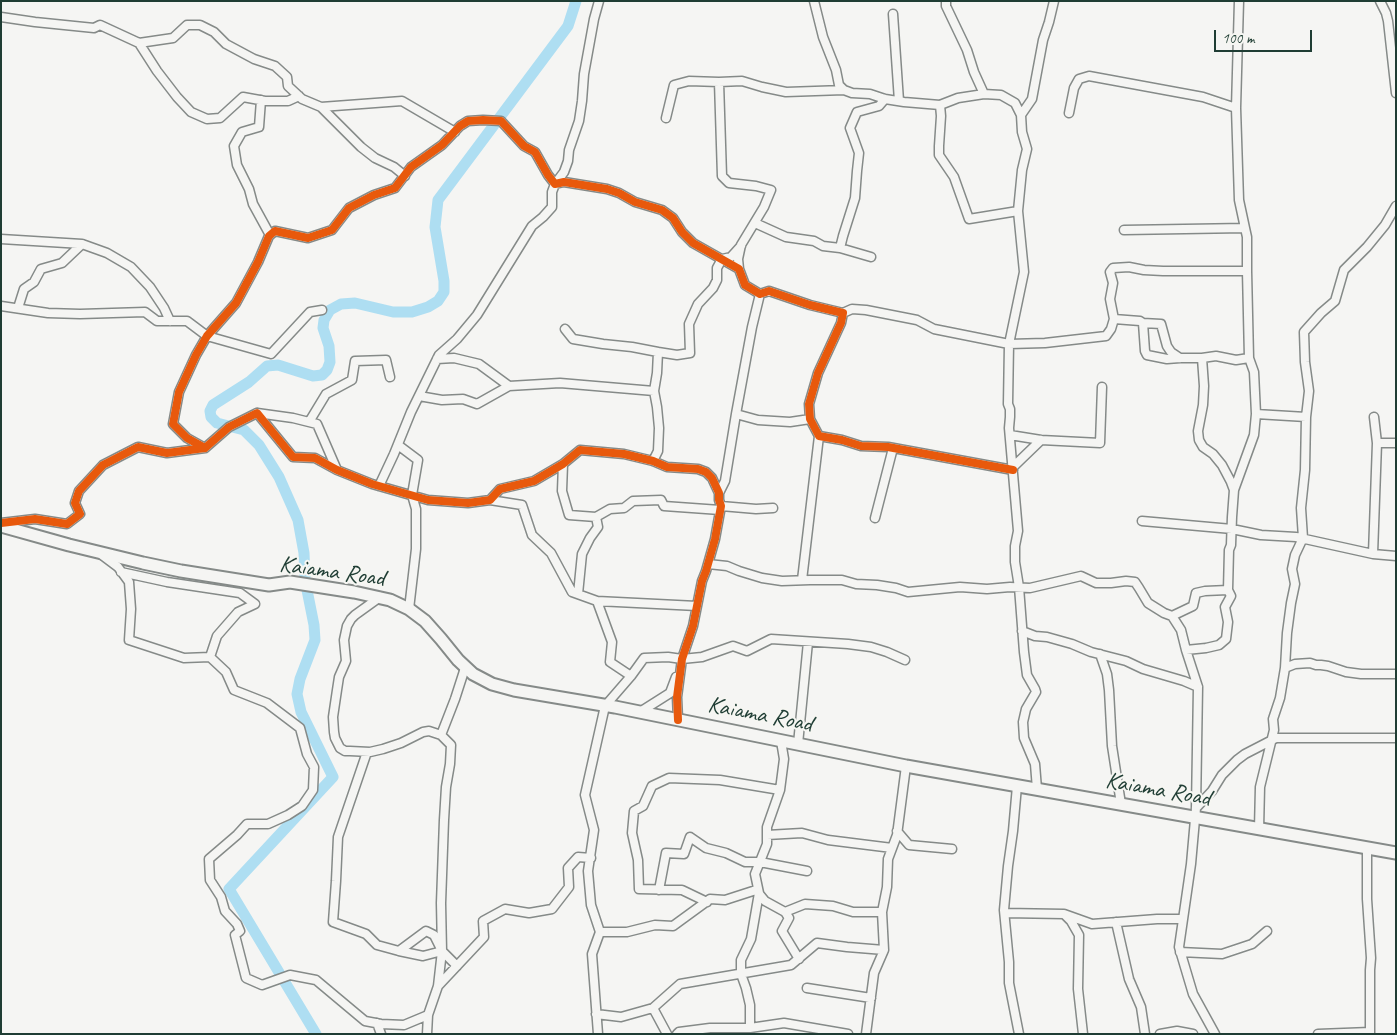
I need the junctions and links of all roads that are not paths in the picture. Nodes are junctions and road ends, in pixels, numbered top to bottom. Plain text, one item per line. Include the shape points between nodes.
1 (599, 1) edge
2 (814, 1) edge
3 (946, 1) edge
4 (1054, 1) edge
5 (1239, 1) edge
6 (1380, 1) edge
7 (893, 14) dead end
8 (1, 17) edge
9 (139, 43) junction
10 (719, 82) junction
11 (844, 90) junction
12 (1396, 93) edge
13 (984, 94) junction
14 (299, 96) junction
15 (885, 99) junction
16 (260, 100) junction
17 (900, 102) junction
18 (940, 105) junction
19 (321, 107) junction
20 (1236, 108) junction
21 (1069, 112) dead end
22 (1021, 115) junction
23 (666, 118) dead end
24 (455, 132) junction
25 (404, 176) junction
26 (555, 184) junction
27 (1396, 206) edge
28 (1018, 211) junction
29 (755, 223) junction
30 (1245, 228) junction
31 (1124, 230) dead end
32 (270, 235) junction
33 (1, 239) edge
34 (82, 244) junction
35 (741, 245) junction
36 (840, 248) junction
37 (871, 257) dead end
38 (722, 259) junction
39 (739, 269) junction
40 (1247, 271) junction
41 (760, 294) junction
42 (1, 306) edge
43 (18, 308) junction
44 (322, 310) dead end
45 (843, 313) junction
46 (1114, 319) junction
47 (170, 321) junction
48 (1143, 323) junction
49 (565, 329) dead end
50 (207, 336) junction
51 (1010, 344) junction
52 (658, 352) junction
53 (1180, 358) junction
54 (1202, 358) junction
55 (1249, 358) junction
56 (436, 359) junction
57 (390, 377) dead end
58 (509, 386) junction
59 (1102, 387) dead end
60 (654, 391) junction
61 (419, 396) junction
62 (257, 413) junction
63 (736, 414) junction
64 (1256, 414) junction
65 (1306, 417) junction
66 (1374, 417) dead end
67 (810, 419) junction
68 (309, 422) junction
69 (1010, 435) junction
70 (819, 436) junction
71 (1041, 440) junction
72 (1377, 443) junction
73 (1396, 443) edge
74 (398, 445) junction
75 (205, 448) junction
76 (893, 448) junction
77 (653, 461) junction
78 (563, 464) junction
79 (1012, 469) junction
80 (337, 470) junction
81 (378, 486) junction
82 (1234, 490) junction
83 (719, 492) junction
84 (412, 495) junction
85 (490, 500) junction
86 (720, 508) junction
87 (772, 508) dead end
88 (596, 518) junction
89 (875, 518) dead end
90 (1142, 522) dead end
91 (1, 524) edge
92 (1232, 529) junction
93 (1303, 538) junction
94 (98, 552) junction
95 (1372, 554) junction
96 (1396, 556) edge
97 (708, 564) junction
98 (122, 572) junction
99 (802, 580) junction
100 (1019, 587) junction
101 (1228, 590) junction
102 (578, 594) junction
103 (380, 597) junction
104 (597, 601) junction
105 (697, 606) junction
106 (409, 609) junction
107 (1172, 616) junction
108 (1022, 631) junction
109 (1040, 637) junction
110 (808, 642) junction
111 (1186, 650) junction
112 (1024, 652) junction
113 (1100, 654) junction
114 (210, 657) junction
115 (682, 659) junction
116 (905, 660) dead end
117 (465, 668) junction
118 (1285, 668) junction
119 (1396, 674) edge
120 (631, 676) junction
121 (1198, 687) junction
122 (605, 706) junction
123 (640, 712) junction
124 (678, 720) junction
125 (441, 735) junction
126 (1396, 738) edge
127 (781, 740) junction
128 (1271, 740) junction
129 (798, 744) junction
130 (367, 752) junction
131 (906, 766) junction
132 (1017, 786) junction
133 (780, 790) junction
134 (1038, 790) junction
135 (1120, 804) junction
136 (1196, 813) junction
137 (1259, 829) junction
138 (897, 831) junction
139 (767, 835) junction
140 (892, 848) junction
141 (1367, 848) junction
142 (952, 849) dead end
143 (1396, 853) edge
144 (591, 858) junction
145 (760, 862) junction
146 (808, 871) dead end
147 (659, 890) junction
148 (759, 894) junction
149 (707, 902) junction
150 (785, 912) junction
151 (882, 912) junction
152 (1004, 913) junction
153 (1064, 914) junction
154 (1183, 919) junction
155 (1116, 922) junction
156 (1092, 924) junction
157 (1267, 931) dead end
158 (600, 932) junction
159 (1079, 935) junction
160 (884, 950) junction
161 (398, 952) junction
162 (442, 952) junction
163 (1180, 952) junction
164 (799, 959) junction
165 (457, 966) junction
166 (741, 974) junction
167 (438, 986) junction
168 (807, 988) dead end
169 (871, 998) junction
170 (653, 1008) junction
171 (596, 1014) junction
172 (428, 1015) junction
173 (377, 1023) junction
174 (750, 1028) junction
175 (1370, 1033) edge
176 (381, 1034) edge
177 (427, 1034) edge
178 (598, 1034) edge
179 (668, 1034) edge
180 (677, 1034) edge
181 (848, 1034) edge
182 (866, 1034) edge
183 (1019, 1034) edge
184 (1082, 1034) edge
185 (1145, 1034) edge
186 (1160, 1034) edge
187 (1193, 1034) edge
188 (1215, 1034) edge
189 (1318, 1034) edge

1 - 26 street via 584,74 579,121 564,172
2 - 11 street via 839,85
3 - 13 street
4 - 22 street via 1042,40 1032,99
5 - 20 street
6 - 12 street via 1388,21
7 - 17 street
8 - 9 street via 94,28 100,25
9 - 14 street via 173,38 187,24 200,25 214,32 226,44 275,66 287,76 288,86
9 - 16 street via 191,112 207,118 220,118 243,97
10 - 11 street via 742,81 786,92
10 - 23 street via 674,85
10 - 29 street via 722,176 729,183 772,190
11 - 15 street
13 - 18 street
13 - 22 street via 1001,95 1015,103
14 - 16 street via 288,101
14 - 19 street
15 - 17 street
15 - 36 street via 879,106 856,112 850,128 860,153 855,198
16 - 32 street via 259,127 242,132 234,146 237,166
17 - 18 street
18 - 28 street via 939,155 954,177 969,219
19 - 24 street via 402,101
19 - 25 street via 361,148
20 - 21 street via 1203,97 1089,76 1079,80 1074,88
20 - 30 street via 1239,200
22 - 28 street via 1027,149
24 - 25 street
24 - 26 street via 468,121 501,121 524,146 535,152
25 - 32 street via 395,188 350,208 332,230 308,238 275,231
26 - 38 street via 564,182 608,189 662,210 671,216 693,244
26 - 56 street via 552,207 532,226 477,315
27 - 65 street via 1385,225 1344,270 1336,301 1304,332 1309,391
28 - 51 street via 1024,272
29 - 35 street
29 - 36 street via 786,237
30 - 31 street
30 - 40 street
32 - 50 street via 236,303
33 - 34 street
34 - 43 street via 62,263 41,269 34,282 24,289
34 - 47 street via 107,253 131,268 150,287
35 - 38 street via 731,257
35 - 39 street
36 - 37 street
38 - 39 street
38 - 52 street via 713,288 698,304 689,324 690,353
39 - 41 street via 745,285
40 - 46 street via 1113,268 1110,272 1113,284 1110,299
40 - 55 street
41 - 45 street via 769,291
41 - 63 street
42 - 43 street
43 - 47 street via 48,313 145,312 157,321
44 - 50 street via 310,312 271,354
45 - 51 street via 852,309 866,310 910,319 934,329
45 - 67 street via 818,373 809,404
46 - 48 street
46 - 51 street via 1106,336
47 - 50 street via 187,321
48 - 53 street via 1161,324 1167,346
48 - 53 street via 1148,355
49 - 52 street via 573,339
50 - 75 street via 179,392 172,424
51 - 69 street
52 - 60 street
53 - 54 street
54 - 55 street
54 - 82 street via 1204,386 1199,440 1214,454
55 - 64 street via 1254,372
56 - 58 street via 454,358 480,364
56 - 61 street
57 - 68 street via 386,360 355,361 352,380 326,394
58 - 60 street via 560,383
58 - 61 street via 477,404 463,399
59 - 71 street via 1100,443
60 - 77 street via 660,428 658,451
61 - 74 street
62 - 68 street
62 - 75 street via 229,427
62 - 80 street via 293,457 315,458
63 - 67 street via 758,420 790,422
63 - 83 street via 725,481
64 - 65 street
64 - 82 street via 1254,435
65 - 93 street via 1301,508
66 - 72 street
67 - 70 street
68 - 80 street via 317,424
69 - 71 street
69 - 79 street
70 - 76 street via 861,446
70 - 99 street
71 - 79 street
72 - 73 street
72 - 95 street
74 - 81 street
74 - 84 street via 418,460
75 - 91 street via 167,453 138,447 102,464 79,490 75,503 80,514 67,524 35,519
76 - 79 street
76 - 89 street
77 - 78 street via 624,454 580,450
77 - 83 street via 667,467 706,472
78 - 85 street via 534,481 500,489
78 - 88 street via 562,491 569,515
79 - 100 street via 1018,532 1015,562
80 - 81 street
81 - 84 street
82 - 92 street
83 - 86 street
84 - 85 street via 428,500 468,503
84 - 106 street via 416,510 416,549
85 - 102 street via 522,505 532,536 551,553 572,592
86 - 87 street
86 - 88 street via 664,506 661,500 633,501 624,508 610,509
86 - 97 street
88 - 102 street via 598,527 582,554
90 - 92 street
91 - 94 highway, Kaiama Road
92 - 93 street
92 - 101 street
93 - 95 street
93 - 118 street via 1292,568 1295,584
94 - 98 street
94 - 103 highway, Kaiama Road via 218,578 269,585 290,582
95 - 96 street
97 - 99 street via 727,566 762,578
97 - 105 street
98 - 114 street via 128,582 131,609 129,640 184,658
98 - 114 street via 240,593 255,604 238,612 217,636
99 - 100 street via 842,580 908,592 960,587
100 - 107 street via 1030,588 1081,576 1096,582 1135,582 1148,603
100 - 108 street
101 - 107 street via 1196,593 1193,606
101 - 111 street via 1231,596 1225,607 1228,622 1226,639 1206,648
102 - 104 street
103 - 106 highway, Kaiama Road
103 - 130 street via 351,618 344,640 346,661 339,678 333,717 335,738 340,748
104 - 105 street
104 - 120 street via 612,642 610,662
105 - 115 street
106 - 117 highway, Kaiama Road via 433,629
107 - 111 street via 1181,630
108 - 109 street
108 - 112 street
109 - 112 street
109 - 113 street via 1054,638
110 - 115 street via 771,639 748,651 733,646 702,657
110 - 116 street via 871,647
110 - 129 street
111 - 121 street
112 - 134 street via 1027,675 1036,692 1026,709 1024,738 1035,764
113 - 121 street
113 - 135 street via 1107,674
114 - 173 street via 226,672 234,690 268,703 300,728 314,767 313,790 302,806 268,824 247,824 209,859 210,880 225,911 238,924 240,931 235,935 246,978 262,985 290,974 316,980 365,1021
115 - 120 street via 644,658
115 - 123 street via 670,693
115 - 124 street
117 - 122 highway, Kaiama Road via 481,679 514,690
117 - 125 street
118 - 119 street via 1310,663 1361,674
118 - 128 street
120 - 122 street
121 - 136 street
122 - 123 highway, Kaiama Road
122 - 144 street via 585,795 594,830
123 - 124 highway, Kaiama Road
124 - 127 highway, Kaiama Road
125 - 130 street via 423,732 393,746
125 - 162 street via 451,745 444,820
126 - 128 street via 1281,737
127 - 129 highway, Kaiama Road
127 - 133 street via 784,759
128 - 136 street via 1237,760
128 - 137 street via 1260,787
129 - 131 highway, Kaiama Road
130 - 161 street via 338,837 333,922 366,934 377,945
131 - 132 highway, Kaiama Road
131 - 138 street
132 - 134 highway, Kaiama Road
132 - 152 street
133 - 139 street
133 - 147 street via 720,780 669,778 652,786 643,806 634,811 632,833 640,889
134 - 135 highway, Kaiama Road
135 - 136 highway, Kaiama Road
136 - 137 highway, Kaiama Road
136 - 154 street
137 - 141 highway, Kaiama Road
138 - 140 street
138 - 142 street via 910,845
139 - 140 street via 802,833 828,840
139 - 145 street
140 - 151 street
141 - 143 highway, Kaiama Road
141 - 175 street
144 - 158 street via 588,871 591,905
144 - 165 street via 578,857 568,868 569,887 552,909 529,913 504,909 483,920 484,937
145 - 146 street
145 - 147 street via 745,862 706,848 690,837 684,854 666,854
145 - 148 street via 755,874
147 - 149 street via 682,890
148 - 149 street via 756,890
148 - 150 street
148 - 166 street via 751,939 741,960
149 - 158 street via 673,926
150 - 151 street via 805,904 833,906 852,912
150 - 164 street via 789,918 782,931
151 - 160 street
152 - 153 street
152 - 183 street via 1009,983
153 - 156 street
153 - 159 street
154 - 155 street
154 - 163 street
155 - 156 street
155 - 185 street via 1129,979 1141,1007
156 - 159 street
157 - 163 street via 1252,944 1222,954
158 - 171 street via 592,954
159 - 184 street via 1078,989
160 - 164 street via 817,943
160 - 169 street via 874,973
161 - 162 street via 423,956
161 - 162 street via 426,930 434,934
162 - 165 street
162 - 167 street
163 - 188 street via 1193,994
164 - 166 street via 792,965
165 - 167 street
166 - 170 street via 680,984
166 - 174 street via 750,1005
167 - 172 street
168 - 169 street
169 - 182 street
170 - 171 street via 621,1017
170 - 179 street
171 - 178 street
172 - 173 street via 404,1025
172 - 177 street
173 - 176 street
174 - 180 street via 710,1028
174 - 181 street via 784,1023
175 - 189 street
186 - 187 street via 1176,1031

